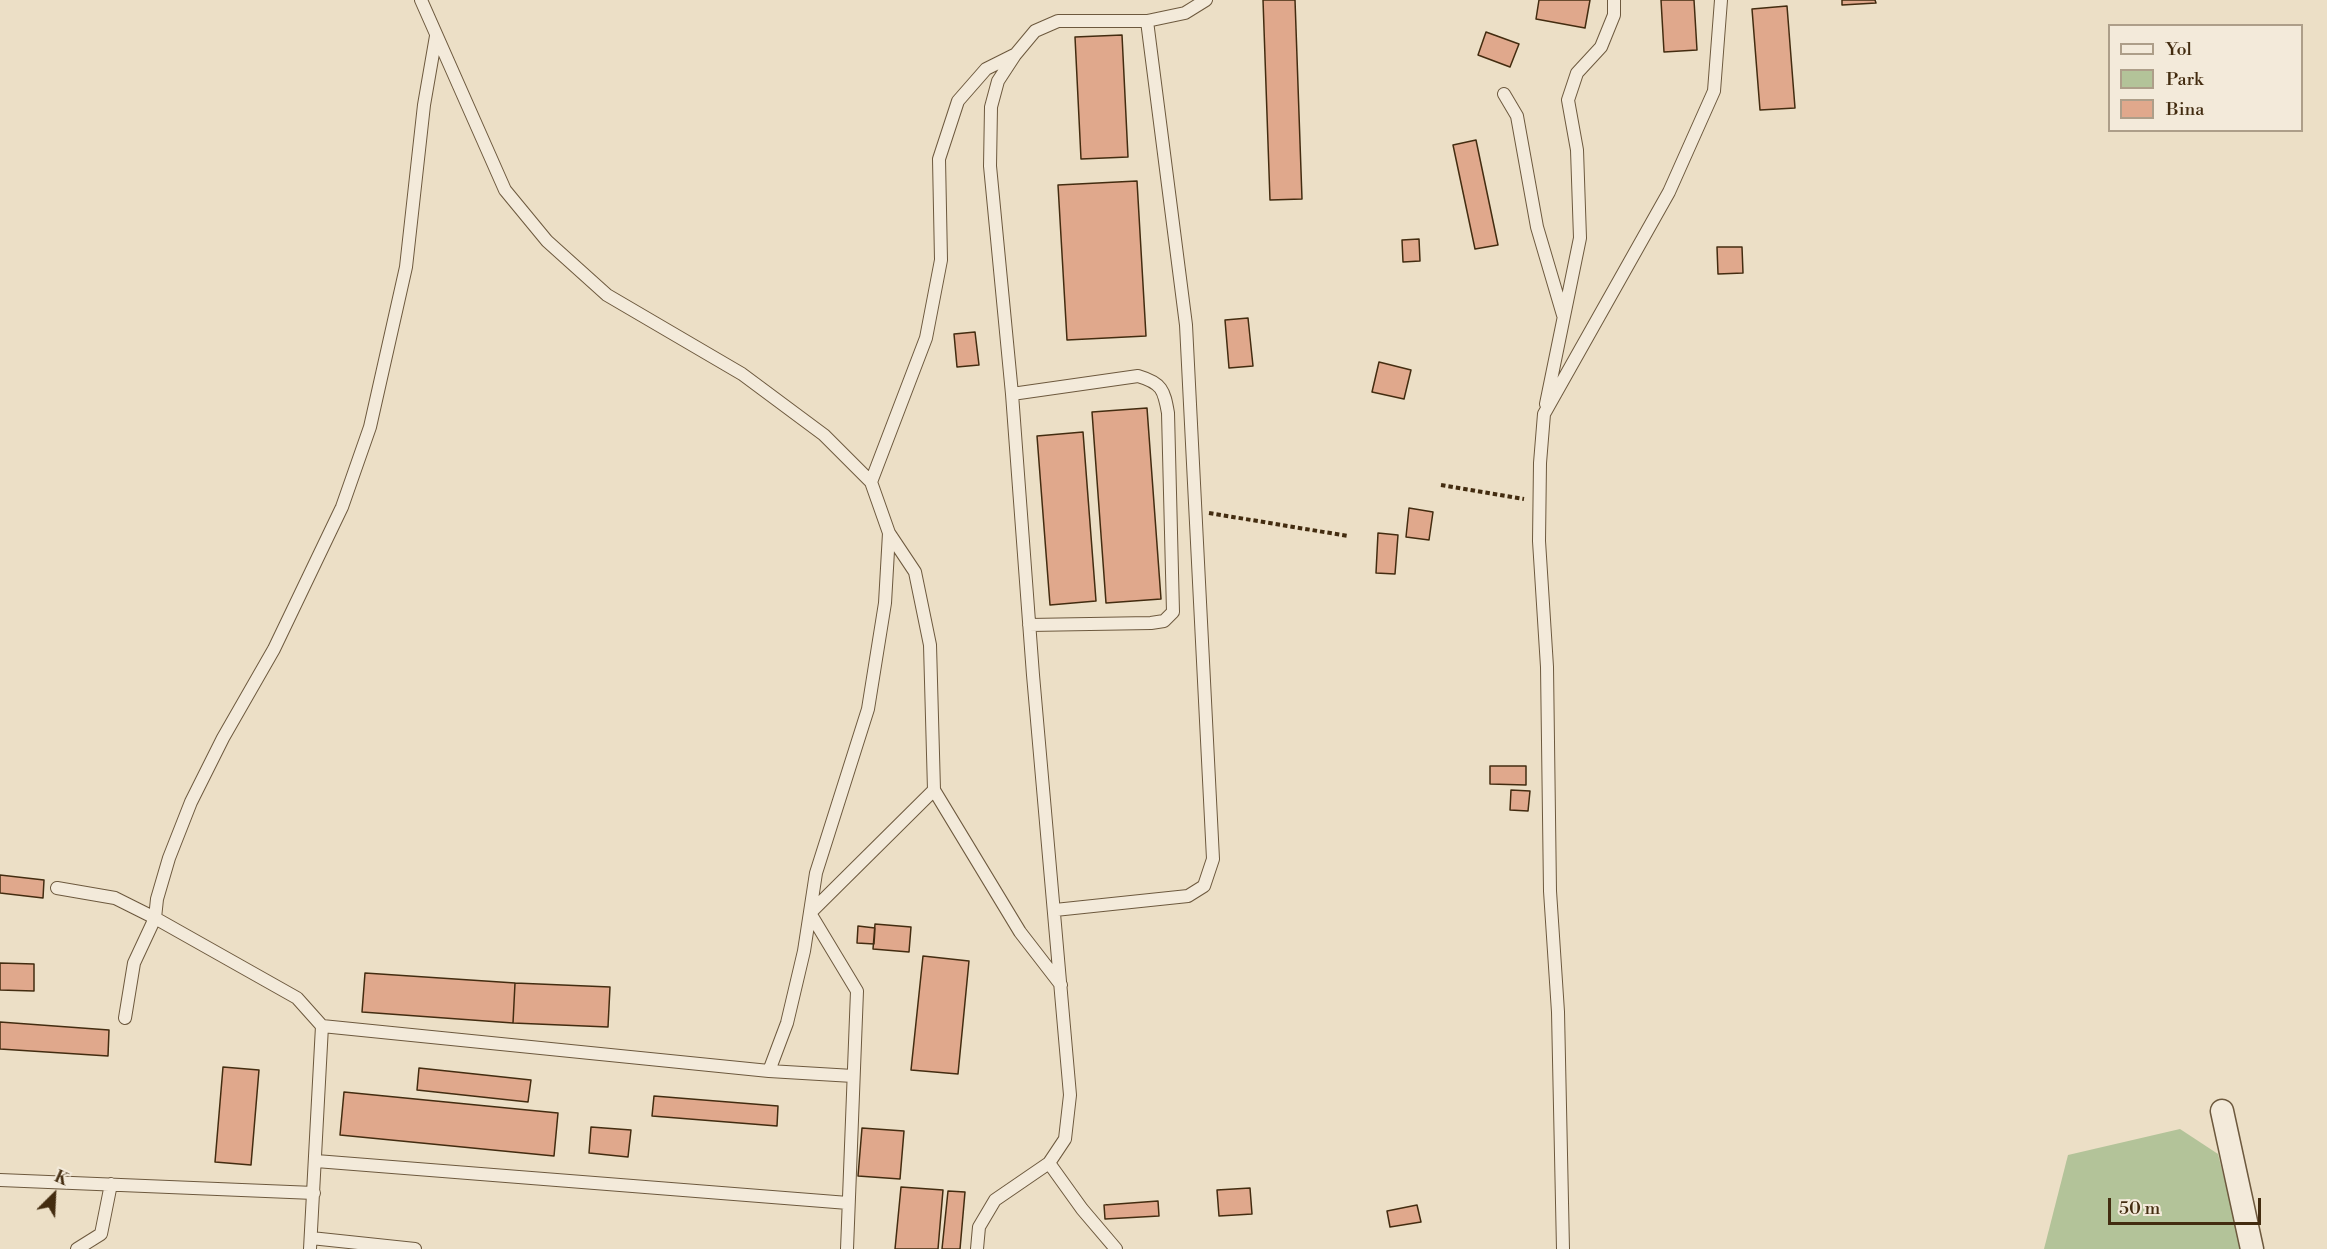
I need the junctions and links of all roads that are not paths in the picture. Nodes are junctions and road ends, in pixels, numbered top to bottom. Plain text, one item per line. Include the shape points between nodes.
1 (421, 0) edge
2 (1206, 0) edge
3 (1614, 0) edge
4 (1721, 0) edge
5 (1147, 21) junction
6 (436, 36) junction
7 (1015, 55) junction
8 (1504, 94) dead end
9 (1564, 316) junction
10 (1012, 394) junction
11 (1544, 414) junction
12 (871, 482) junction
13 (889, 533) junction
14 (1029, 625) junction
15 (933, 790) junction
16 (57, 888) dead end
17 (1055, 910) junction
18 (810, 913) junction
19 (155, 918) junction
20 (1061, 984) junction
21 (125, 1018) dead end
22 (322, 1026) junction
23 (769, 1071) junction
24 (853, 1076) junction
25 (2222, 1112) dead end
26 (316, 1161) junction
27 (1049, 1163) junction
28 (0, 1180) edge
29 (111, 1184) junction
30 (314, 1193) junction
31 (848, 1203) junction
32 (311, 1244) edge
33 (77, 1249) edge
34 (415, 1249) edge
35 (847, 1249) edge
36 (977, 1249) edge
37 (1116, 1249) edge
38 (1563, 1249) edge
39 (2252, 1249) edge

1 - 6 lane
2 - 5 lane via 1185,13
3 - 9 lane via 1614,15 1601,47 1577,73 1568,100 1577,150 1580,238
4 - 11 lane via 1714,91 1670,192
5 - 7 lane via 1058,21 1035,31
5 - 17 lane via 1186,325 1213,859 1204,886 1188,896
6 - 12 lane via 505,190 547,241 607,295 752,381 824,435
6 - 19 lane via 424,105 406,267 370,427 342,507 274,649 191,802 169,858
7 - 10 lane via 998,81 991,107 990,166
7 - 12 lane via 986,69 958,101 939,159 940,260 927,338
8 - 9 lane via 1517,116 1537,227
9 - 11 lane
10 - 14 lane
10 - 14 lane via 1138,376 1153,381 1164,392 1168,413 1173,612 1164,621 1151,623
11 - 38 lane via 1539,541 1547,668 1550,891 1558,1012
12 - 13 lane
13 - 15 lane via 915,572 930,645
13 - 18 lane via 885,603 868,709 816,873
14 - 17 lane
15 - 18 lane
15 - 20 lane via 1020,932
16 - 19 lane via 115,898
17 - 20 lane
18 - 23 lane via 787,1023
18 - 24 lane via 857,991
19 - 21 lane via 134,963
19 - 22 lane via 297,998
20 - 27 lane via 1070,1095 1065,1139
22 - 23 lane
22 - 26 lane
23 - 24 lane
24 - 31 lane
25 - 39 street
26 - 30 lane
26 - 31 lane
27 - 36 lane via 995,1200 979,1227
27 - 37 lane
28 - 29 lane
29 - 30 lane
29 - 33 lane via 101,1234
30 - 32 lane
31 - 35 lane
32 - 34 lane

